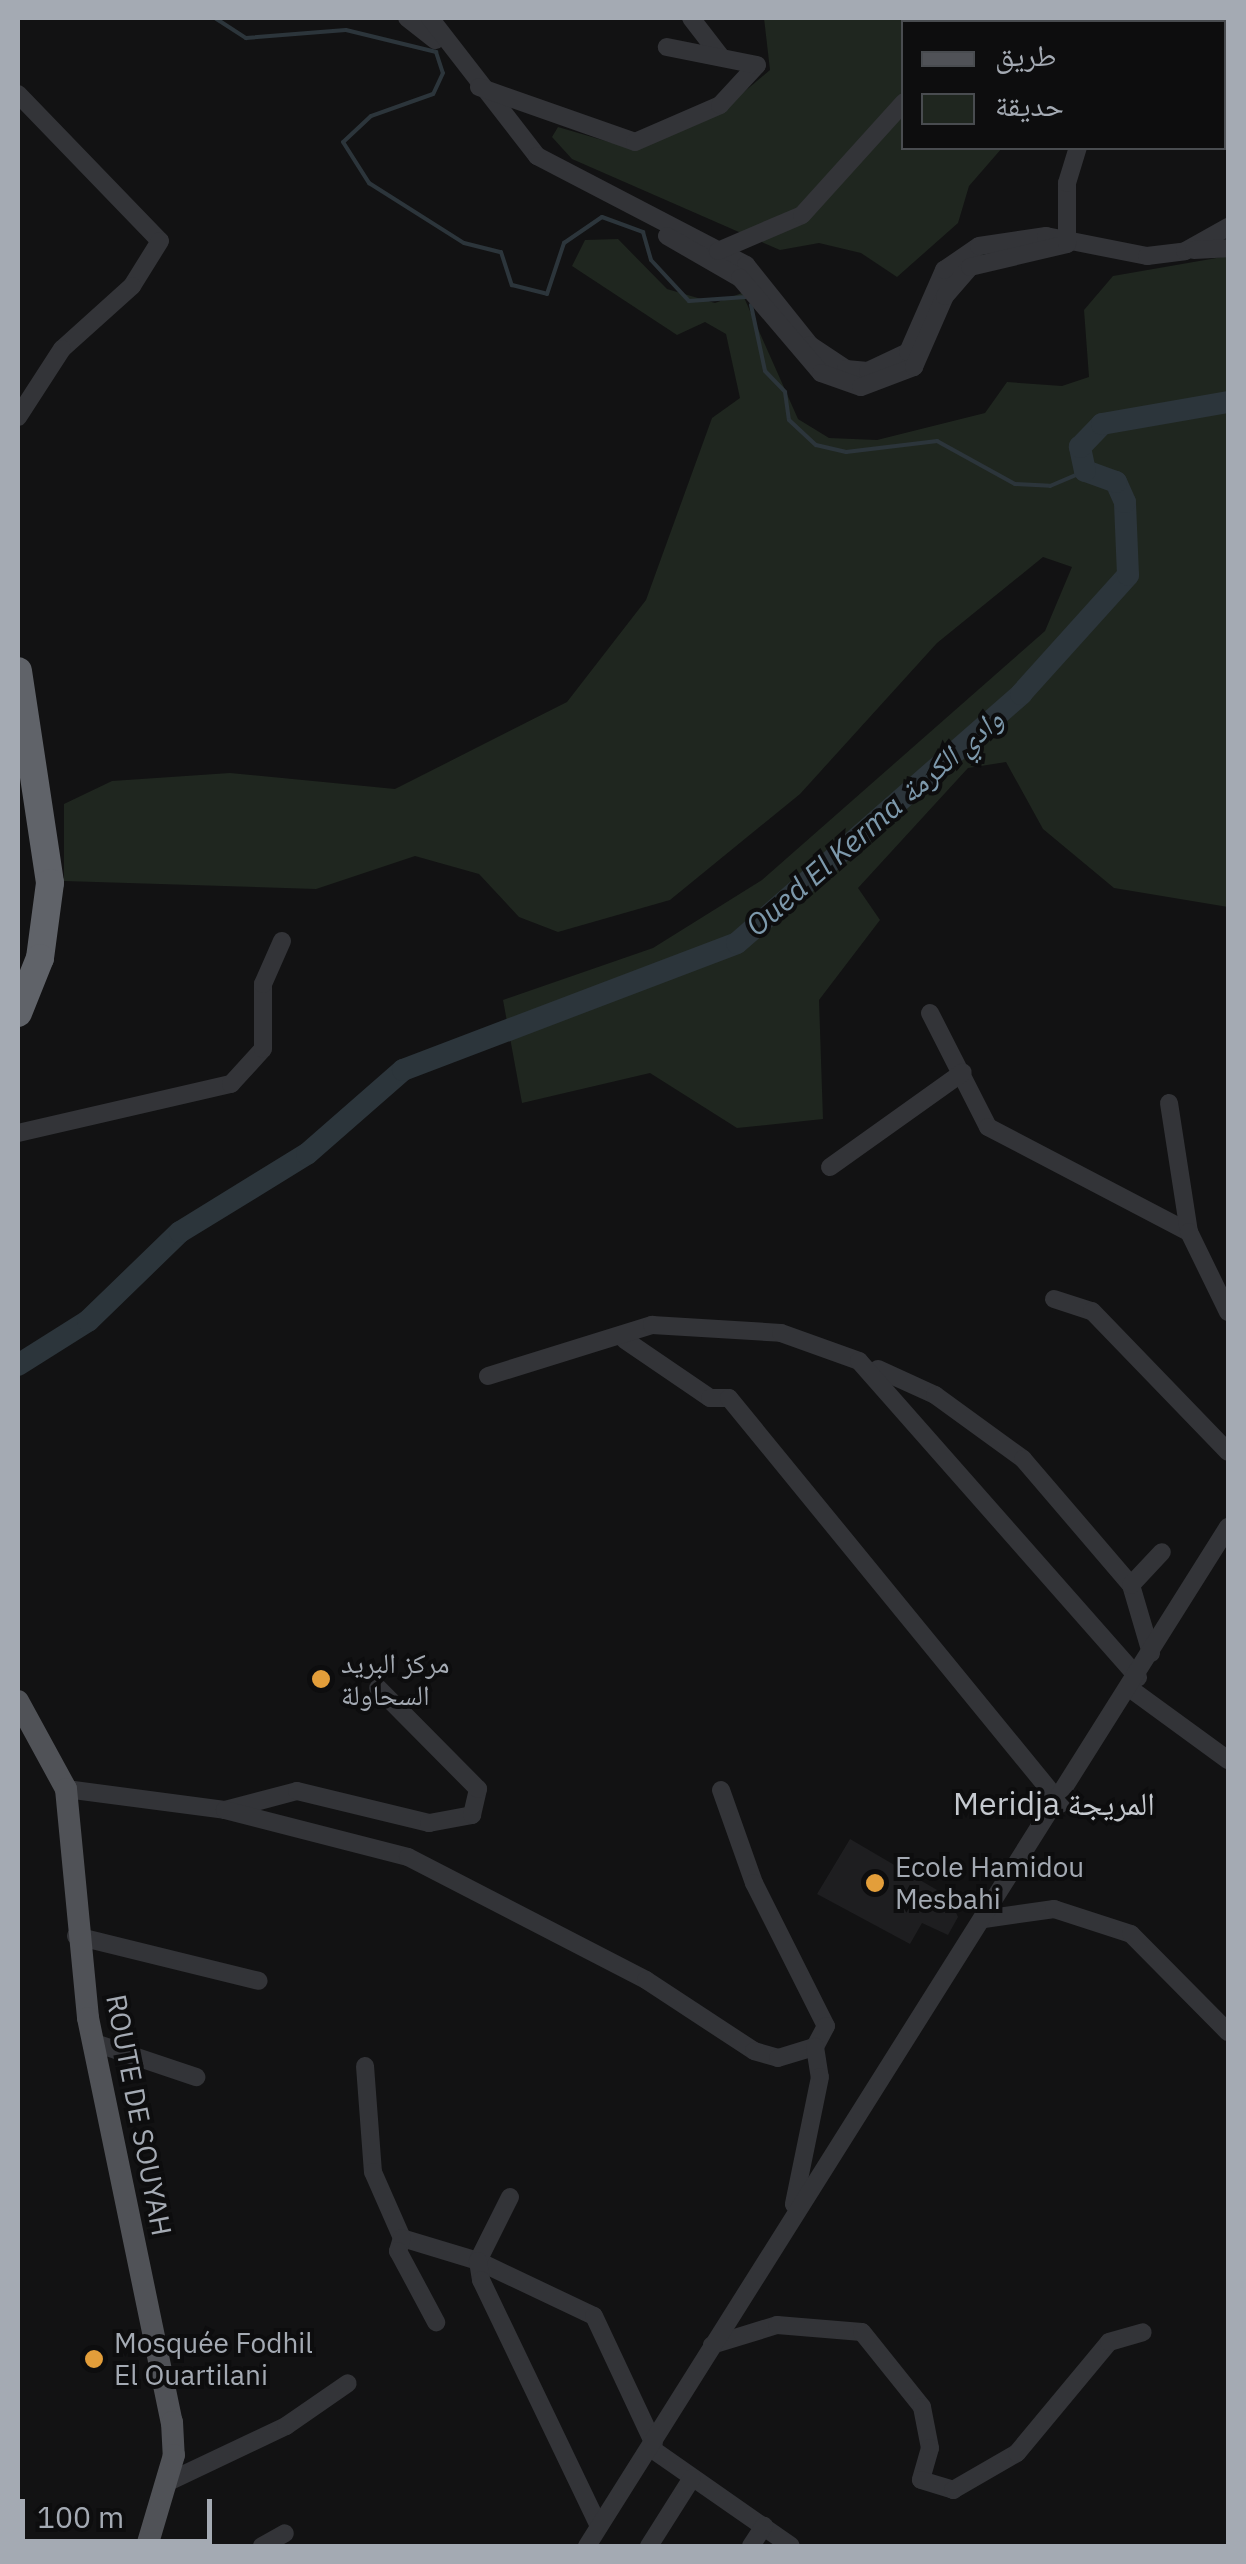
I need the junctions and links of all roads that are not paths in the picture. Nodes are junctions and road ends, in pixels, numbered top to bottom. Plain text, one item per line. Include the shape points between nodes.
1 (407, 18) edge
2 (430, 18) edge
3 (691, 18) edge
4 (667, 48) dead end
5 (722, 57) junction
6 (477, 86) junction
7 (18, 94) edge
8 (901, 105) edge
9 (1077, 150) edge
10 (1228, 227) edge
11 (1067, 244) junction
12 (1228, 248) edge
13 (1185, 250) junction
14 (712, 254) junction
15 (18, 417) edge
16 (18, 671) edge
17 (18, 772) edge
18 (282, 940) dead end
19 (18, 968) edge
20 (18, 1013) edge
21 (930, 1013) dead end
22 (963, 1072) junction
23 (1169, 1103) dead end
24 (18, 1133) edge
25 (830, 1167) dead end
26 (1189, 1232) junction
27 (1054, 1299) dead end
28 (1228, 1312) edge
29 (624, 1340) junction
30 (859, 1361) junction
31 (488, 1376) dead end
32 (1228, 1452) edge
33 (1225, 1541) edge
34 (1162, 1552) dead end
35 (1131, 1585) junction
36 (1151, 1653) junction
37 (1135, 1684) junction
38 (378, 1688) dead end
39 (18, 1701) edge
40 (1228, 1760) edge
41 (66, 1789) junction
42 (721, 1790) dead end
43 (1061, 1804) junction
44 (225, 1810) junction
45 (984, 1919) junction
46 (76, 1936) junction
47 (259, 1980) dead end
48 (1228, 2032) edge
49 (95, 2043) junction
50 (815, 2048) junction
51 (364, 2066) dead end
52 (196, 2077) dead end
53 (510, 2197) dead end
54 (792, 2212) junction
55 (402, 2238) junction
56 (478, 2260) junction
57 (436, 2322) dead end
58 (1143, 2332) dead end
59 (712, 2345) junction
60 (348, 2383) dead end
61 (653, 2447) junction
62 (692, 2478) junction
63 (168, 2482) junction
64 (599, 2526) junction
65 (764, 2526) junction
66 (285, 2533) dead end
67 (147, 2546) edge
68 (262, 2546) edge
69 (586, 2546) edge
70 (649, 2546) edge
71 (751, 2546) edge
72 (790, 2546) edge

1 - 14 street via 434,38 526,159
2 - 6 street
3 - 5 street
4 - 5 street
5 - 6 street via 756,65 720,105 635,142
6 - 14 street via 555,170
7 - 15 street via 160,241 132,286 62,349
8 - 14 street via 802,215
9 - 11 street via 1067,182
10 - 13 street
11 - 13 street via 1148,256
11 - 14 street via 998,241 960,255 933,288 908,352 868,371 826,360 758,275
12 - 13 street
16 - 20 highway via 50,884 40,958
17 - 19 highway via 34,858
18 - 24 street via 263,984 263,1049 232,1084
21 - 22 street
22 - 25 street
22 - 26 street via 988,1127 1013,1146 1100,1180
23 - 26 street
26 - 28 street
27 - 32 street via 1092,1311
29 - 30 street via 652,1325 781,1333
29 - 31 street
29 - 43 street via 710,1398 729,1398
30 - 35 street via 935,1395 1024,1458
30 - 37 street
33 - 36 street
34 - 35 street
35 - 36 street
36 - 37 street
37 - 40 street
37 - 43 street
38 - 44 street via 478,1789 472,1816 429,1823 297,1792
39 - 41 main road, ROUTE DE SOUYAH
41 - 44 street
41 - 46 main road, ROUTE DE SOUYAH
42 - 50 street via 754,1883 826,2026
43 - 45 street
44 - 50 street via 408,1857 646,1980 754,2051 778,2058
45 - 48 street via 1054,1909 1131,1934
45 - 54 street
46 - 47 street
46 - 49 main road, ROUTE DE SOUYAH
49 - 52 street
49 - 63 main road, ROUTE DE SOUYAH via 172,2422
50 - 54 street via 820,2077
51 - 55 street via 373,2172
53 - 56 street
54 - 59 street
55 - 56 street
55 - 57 street via 398,2251
56 - 61 street via 594,2316
56 - 64 street via 512,2352
58 - 59 street via 1109,2342 1017,2453 952,2490 921,2480 930,2448 922,2407 862,2332 777,2325
59 - 61 street
60 - 63 street via 286,2426
61 - 62 street
61 - 64 street
62 - 65 street
62 - 70 street
63 - 67 main road, ROUTE DE SOUYAH
64 - 69 street
65 - 71 street
65 - 72 street
66 - 68 street

